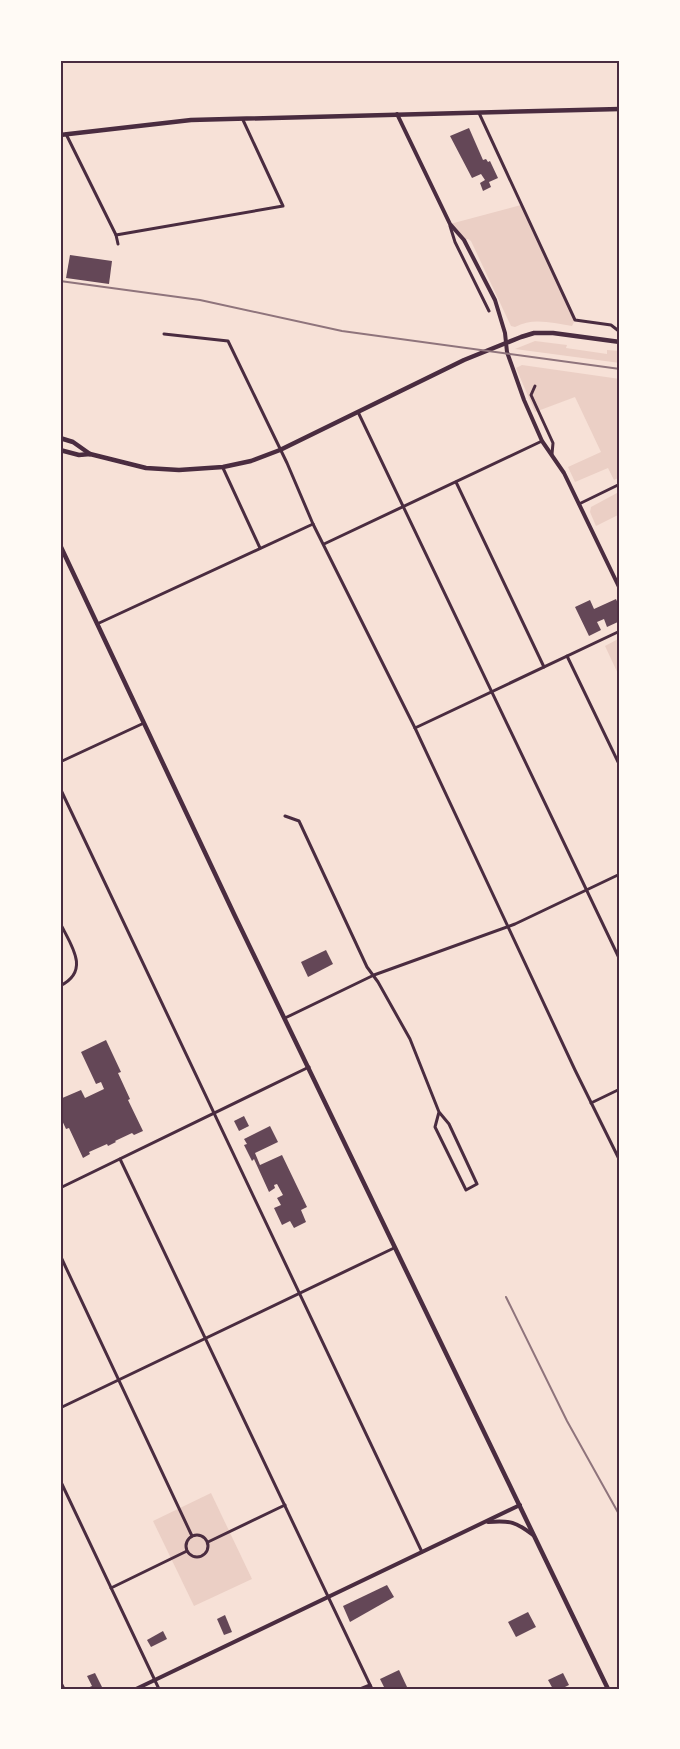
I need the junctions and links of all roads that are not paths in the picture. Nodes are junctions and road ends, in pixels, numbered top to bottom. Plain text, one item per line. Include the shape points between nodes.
1 (620, 110) edge
2 (478, 111) junction
3 (397, 114) junction
4 (243, 118) junction
5 (63, 135) edge
6 (450, 224) junction
7 (116, 236) junction
8 (118, 244) dead end
9 (489, 311) dead end
10 (620, 332) edge
11 (164, 334) dead end
12 (620, 342) edge
13 (505, 343) junction
14 (535, 386) dead end
15 (358, 412) junction
16 (60, 438) edge
17 (542, 441) junction
18 (60, 450) edge
19 (280, 450) junction
20 (90, 454) junction
21 (552, 454) junction
22 (223, 467) junction
23 (456, 482) junction
24 (620, 484) edge
25 (579, 504) junction
26 (404, 505) junction
27 (313, 524) junction
28 (324, 544) junction
29 (60, 545) edge
30 (261, 548) junction
31 (62, 553) edge
32 (620, 590) edge
33 (97, 624) junction
34 (620, 631) edge
35 (567, 656) junction
36 (544, 667) junction
37 (492, 692) junction
38 (144, 723) junction
39 (415, 728) junction
40 (60, 762) edge
41 (620, 766) edge
42 (60, 788) edge
43 (285, 816) dead end
44 (620, 874) edge
45 (587, 890) junction
46 (60, 923) edge
47 (507, 926) junction
48 (620, 960) edge
49 (374, 975) junction
50 (60, 986) edge
51 (285, 1018) junction
52 (309, 1067) junction
53 (620, 1089) edge
54 (591, 1102) junction
55 (215, 1112) junction
56 (438, 1112) junction
57 (120, 1159) junction
58 (620, 1161) edge
59 (60, 1188) edge
60 (395, 1247) junction
61 (60, 1255) edge
62 (300, 1293) junction
63 (205, 1338) junction
64 (119, 1379) junction
65 (60, 1407) edge
66 (60, 1480) edge
67 (285, 1505) junction
68 (520, 1505) junction
69 (484, 1522) junction
70 (192, 1536) junction
71 (535, 1536) junction
72 (208, 1542) junction
73 (187, 1551) junction
74 (422, 1552) junction
75 (111, 1588) junction
76 (328, 1597) junction
77 (155, 1680) junction
78 (60, 1681) edge
79 (370, 1684) junction
80 (64, 1689) edge
81 (136, 1689) edge
82 (159, 1689) edge
83 (360, 1689) edge
84 (372, 1689) edge
85 (608, 1689) edge

1 - 2 main road
2 - 3 main road
2 - 10 street via 574,320 611,325
3 - 4 main road
3 - 6 street
4 - 5 main road
4 - 7 street via 283,207
5 - 7 street
6 - 9 street
6 - 13 street via 464,240 495,300
7 - 8 street
11 - 19 street via 228,340
12 - 13 main road via 534,333
13 - 15 main road
13 - 17 street
14 - 21 street via 531,395 553,443
15 - 19 main road
15 - 26 street
16 - 20 main road
17 - 21 street
17 - 23 street
18 - 20 main road
19 - 22 main road
19 - 27 street
20 - 22 main road via 146,468
21 - 25 street
22 - 30 street
23 - 26 street
23 - 36 street
24 - 25 street
25 - 32 street
26 - 28 street
26 - 37 street
27 - 28 street
27 - 30 street
28 - 39 street
29 - 31 main road
30 - 33 street
31 - 33 main road
33 - 38 main road
34 - 35 street
35 - 36 street
35 - 41 street
36 - 37 street
37 - 39 street
37 - 45 street
38 - 40 street
38 - 51 main road
39 - 47 street
42 - 55 street
43 - 49 street via 299,821
44 - 45 street
45 - 47 street
45 - 48 street
46 - 50 street via 77,958 77,967 68,982
47 - 49 street
47 - 54 street
49 - 51 street
49 - 56 street via 410,1039
51 - 52 main road
52 - 55 street
52 - 60 main road
53 - 54 street
54 - 58 street
55 - 57 street
55 - 62 street
56 - 56 street via 449,1124 477,1184 466,1190 435,1127
57 - 59 street
57 - 63 street
60 - 62 street
60 - 68 main road
61 - 64 street
62 - 63 street
62 - 74 street
63 - 64 street
63 - 67 street
64 - 65 street
64 - 70 street
66 - 75 street
67 - 72 street
67 - 76 street
68 - 69 street
68 - 71 main road
69 - 71 street via 515,1522
69 - 74 street
70 - 72 street via 203,1536
70 - 73 street
71 - 85 main road
72 - 73 street via 202,1557
73 - 75 street
74 - 76 street
75 - 77 street
76 - 77 street
76 - 79 street
77 - 81 street
77 - 82 street
78 - 80 street
79 - 83 street
79 - 84 street

